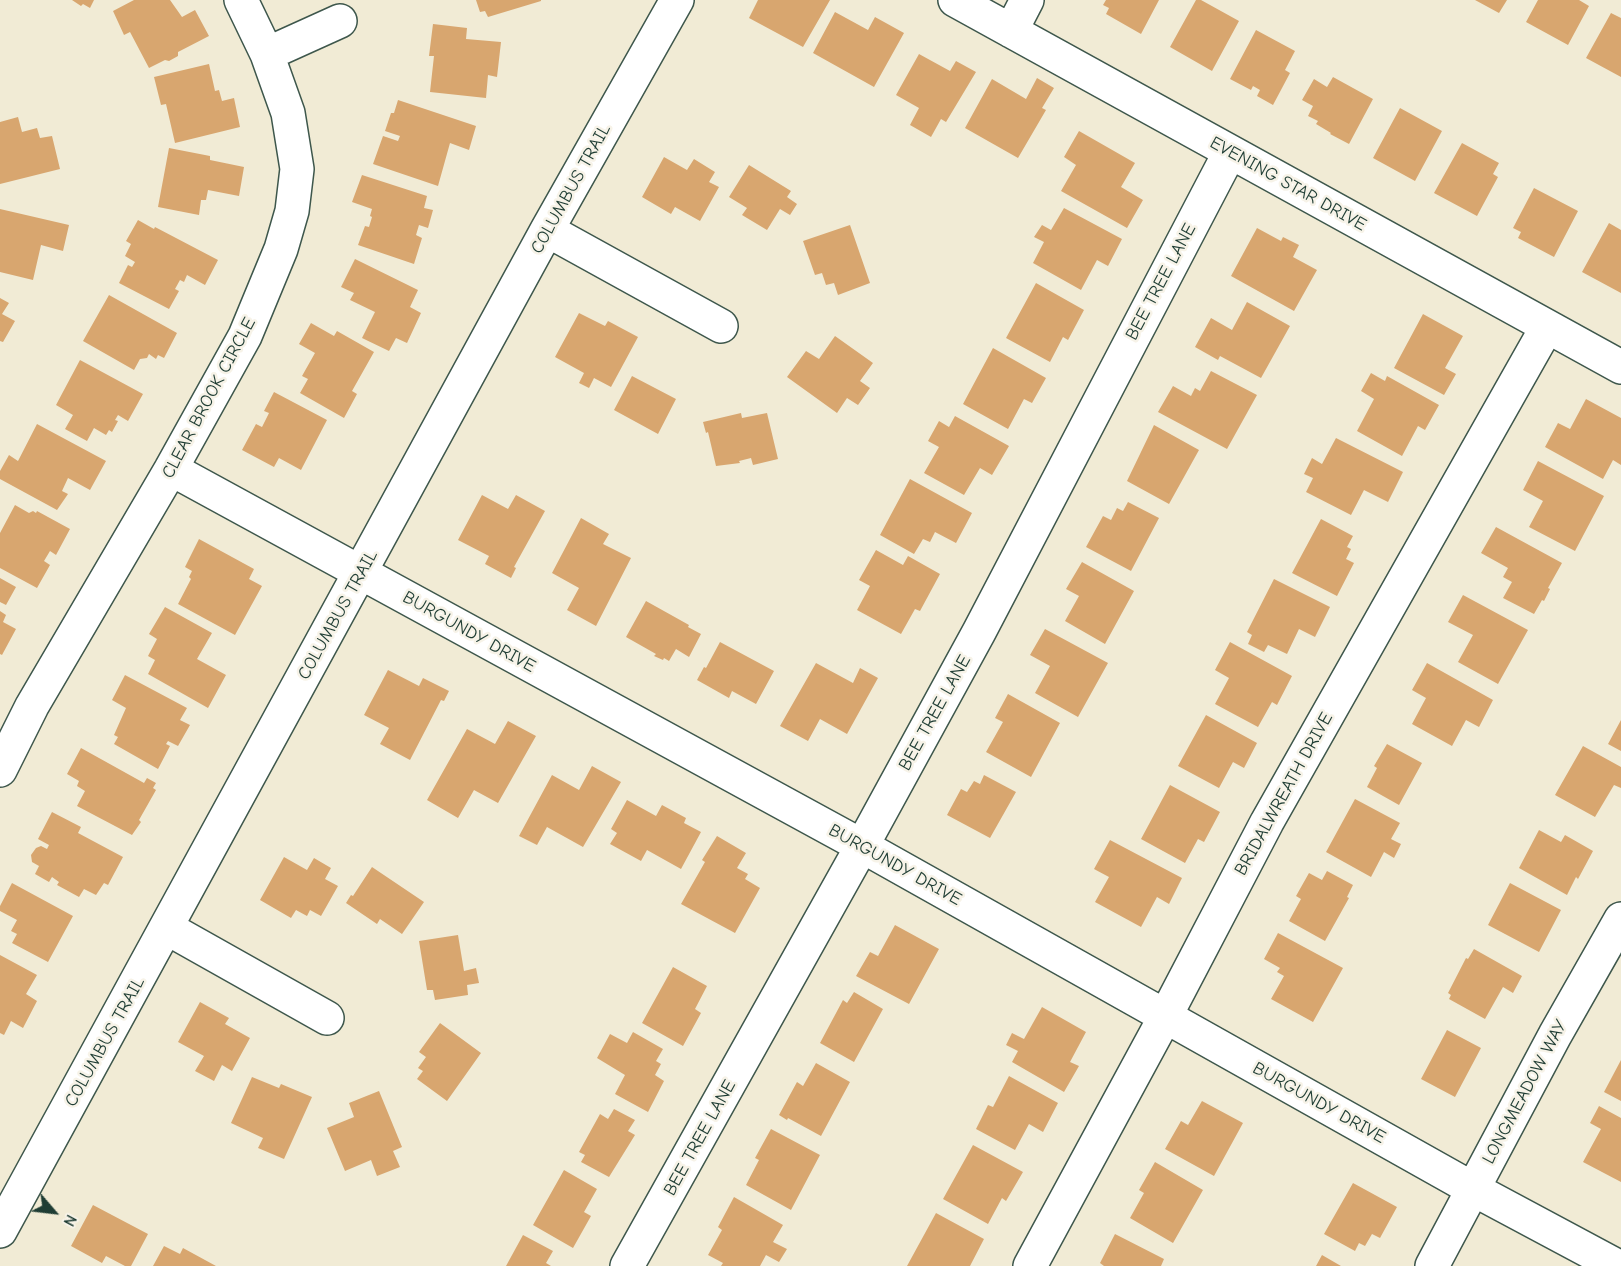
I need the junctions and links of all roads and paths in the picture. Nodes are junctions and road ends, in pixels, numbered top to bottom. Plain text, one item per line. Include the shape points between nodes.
1 (241, 0) edge
2 (677, 0) edge
3 (955, 0) edge
4 (1027, 0) edge
5 (340, 21) dead end
6 (1011, 31) junction
7 (267, 54) junction
8 (1230, 152) junction
9 (548, 230) junction
10 (721, 326) dead end
11 (1547, 327) junction
12 (1621, 367) edge
13 (171, 469) junction
14 (361, 573) junction
15 (0, 770) edge
16 (862, 846) junction
17 (1621, 919) edge
18 (167, 928) junction
19 (1165, 1017) junction
20 (327, 1018) dead end
21 (1473, 1189) junction
22 (0, 1231) edge
23 (627, 1266) edge
24 (1030, 1266) edge
25 (1432, 1266) edge
26 (1617, 1266) edge

1 - 7 street, CLEAR BROOK CIRCLE
2 - 9 street, COLUMBUS TRAIL
3 - 6 street, EVENING STAR DRIVE
4 - 6 street
5 - 7 street
6 - 8 street, EVENING STAR DRIVE
7 - 13 street, CLEAR BROOK CIRCLE via 288,113 297,169 292,211 281,249 245,336
8 - 11 street, EVENING STAR DRIVE
8 - 16 street, BEE TREE LANE via 979,632
9 - 10 street
9 - 14 street, COLUMBUS TRAIL
11 - 12 street, EVENING STAR DRIVE
11 - 19 street, BRIDALWREATH DRIVE via 1267,822
13 - 14 street, BURGUNDY DRIVE
13 - 15 street, CLEAR BROOK CIRCLE via 32,706
14 - 16 street, BURGUNDY DRIVE
14 - 18 street, COLUMBUS TRAIL
16 - 19 street, BURGUNDY DRIVE
16 - 23 street, BEE TREE LANE
17 - 21 street, LONGMEADOW WAY
18 - 20 street
18 - 22 street, COLUMBUS TRAIL
19 - 21 street, BURGUNDY DRIVE
19 - 24 street, BRIDALWREATH DRIVE
21 - 25 street, LONGMEADOW WAY
21 - 26 street, BURGUNDY DRIVE

